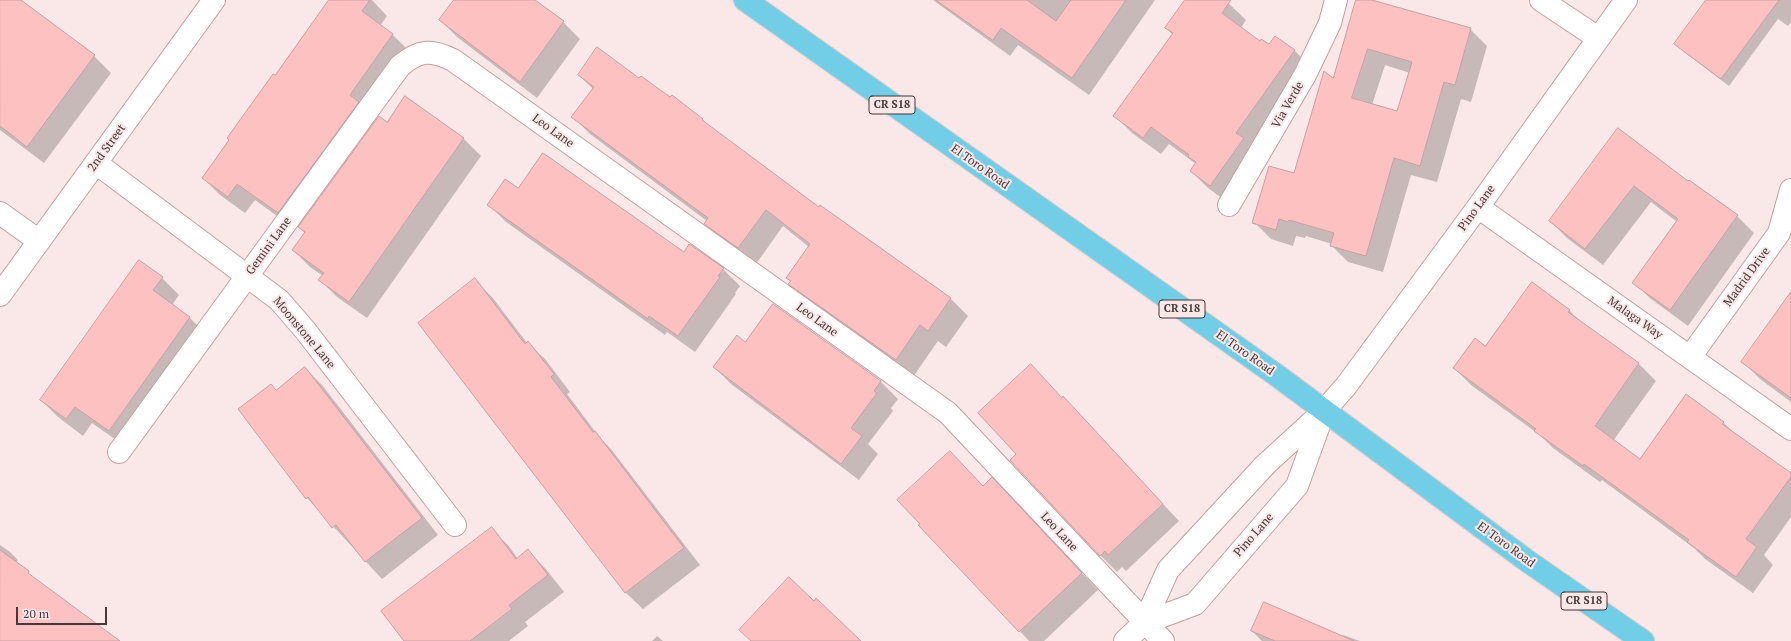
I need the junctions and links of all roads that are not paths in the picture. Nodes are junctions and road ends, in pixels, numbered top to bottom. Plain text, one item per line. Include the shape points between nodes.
1 (214, 0) edge
2 (745, 0) edge
3 (1336, 0) edge
4 (1541, 0) edge
5 (1626, 0) edge
6 (1598, 38) junction
7 (428, 52) joint
8 (96, 163) junction
9 (1791, 190) edge
10 (1229, 205) dead end
11 (1478, 207) junction
12 (0, 213) edge
13 (39, 241) junction
14 (248, 276) junction
15 (0, 295) edge
16 (1690, 357) junction
17 (1324, 411) junction
18 (1791, 429) edge
19 (119, 452) dead end
20 (455, 525) dead end
21 (1144, 623) junction
22 (1125, 641) edge
23 (1163, 641) edge
24 (1643, 641) edge

1 - 8 street, 2nd Street
2 - 17 main road, El Toro Road / CR S18
3 - 10 street, Via Verde via 1330,23 1305,75
4 - 6 street
5 - 6 street, Pino Lane
6 - 11 street, Pino Lane
7 - 14 street, Gemini Lane via 412,56 400,66
7 - 21 street, Leo Lane via 440,53 453,60 948,413
8 - 13 street, 2nd Street
8 - 14 street, Moonstone Lane
9 - 16 street, Madrid Drive via 1779,234
11 - 16 street, Malaga Way
11 - 17 street, Pino Lane via 1346,386
12 - 13 street
13 - 15 street, 2nd Street
14 - 19 street, Gemini Lane
14 - 20 street, Moonstone Lane via 279,300 305,330
16 - 18 street, Malaga Way
17 - 21 street, Pino Lane via 1265,464 1168,570
17 - 21 street, Pino Lane via 1297,486 1195,604
17 - 24 main road, El Toro Road / CR S18 via 1526,560
21 - 22 street, Pino Lane
21 - 23 street, Leo Lane

